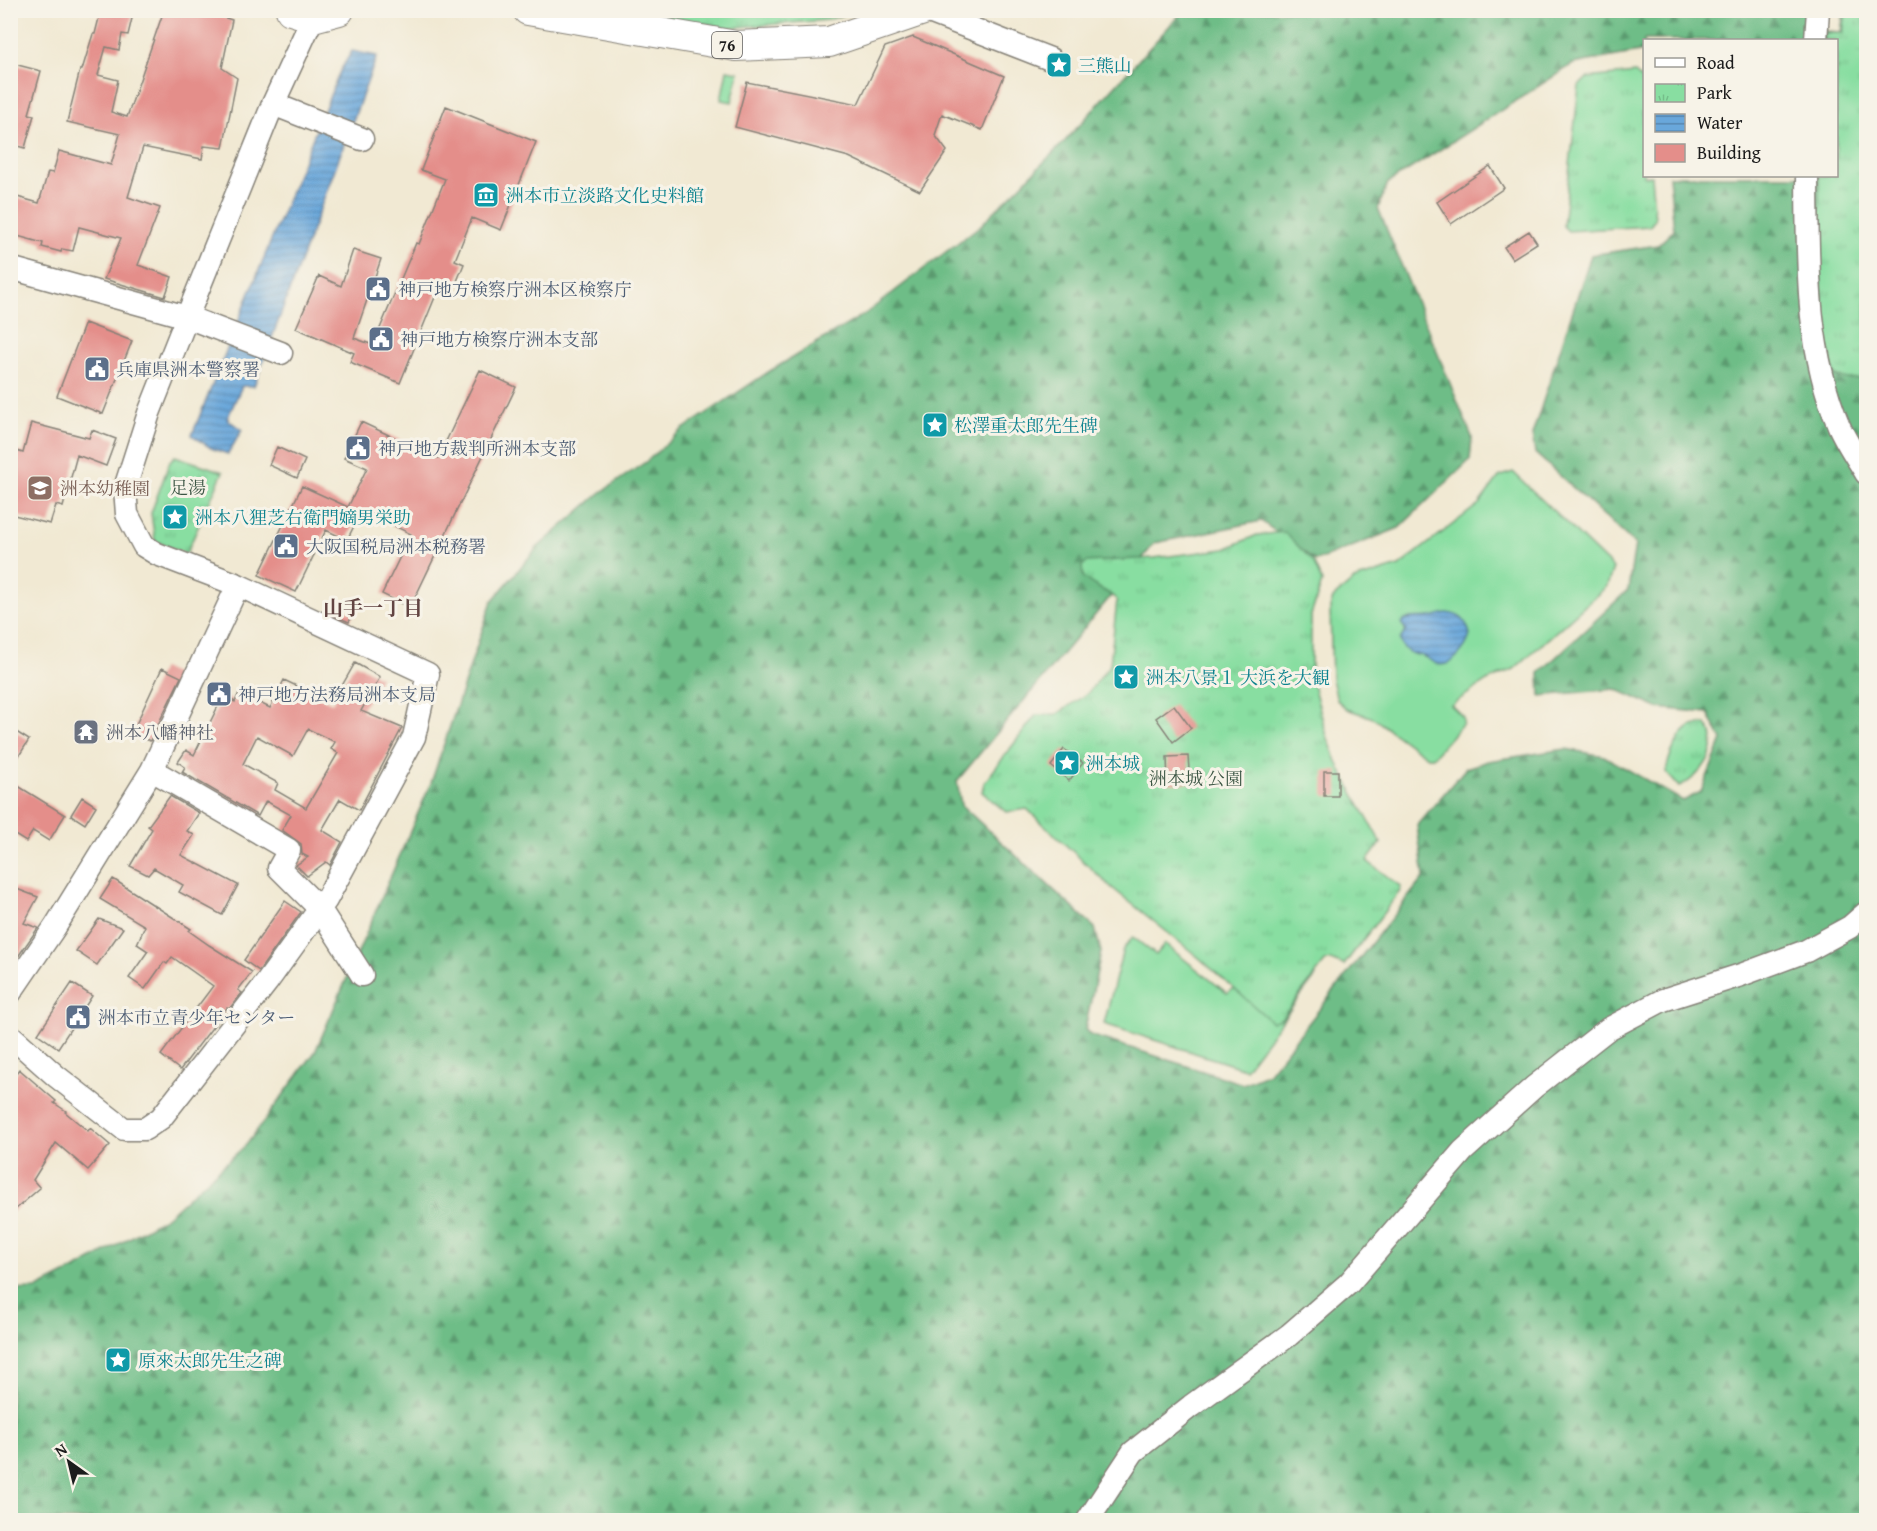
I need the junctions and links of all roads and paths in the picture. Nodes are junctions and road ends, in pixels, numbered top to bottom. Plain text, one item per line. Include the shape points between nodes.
1 (528, 10) edge
2 (924, 10) edge
3 (1818, 10) edge
4 (314, 13) edge
5 (1816, 39) edge
6 (1050, 59) dead end
7 (273, 104) junction
8 (362, 139) dead end
9 (1808, 177) edge
10 (10, 268) edge
11 (187, 317) junction
12 (280, 353) dead end
13 (1866, 474) edge
14 (238, 585) junction
15 (152, 770) junction
16 (319, 908) junction
17 (1866, 913) edge
18 (362, 975) dead end
19 (10, 993) edge
20 (10, 1035) edge
21 (1088, 1521) edge

1 - 2 main road, 76 via 736,46 828,42
2 - 6 street
3 - 5 street
4 - 7 street
7 - 8 street
7 - 11 street
9 - 13 street via 1808,290 1819,369 1839,427
10 - 11 street
11 - 12 street
11 - 14 street via 149,413 125,488 127,514 144,546 157,555
14 - 15 street
14 - 16 street via 428,674 414,737
15 - 16 street via 289,850 279,868
15 - 19 street
16 - 18 street
16 - 20 street via 267,982 160,1118 145,1129 124,1129
17 - 21 street via 1850,927 1806,951 1663,1000 1608,1029 1463,1151 1349,1283 1289,1335 1133,1452

